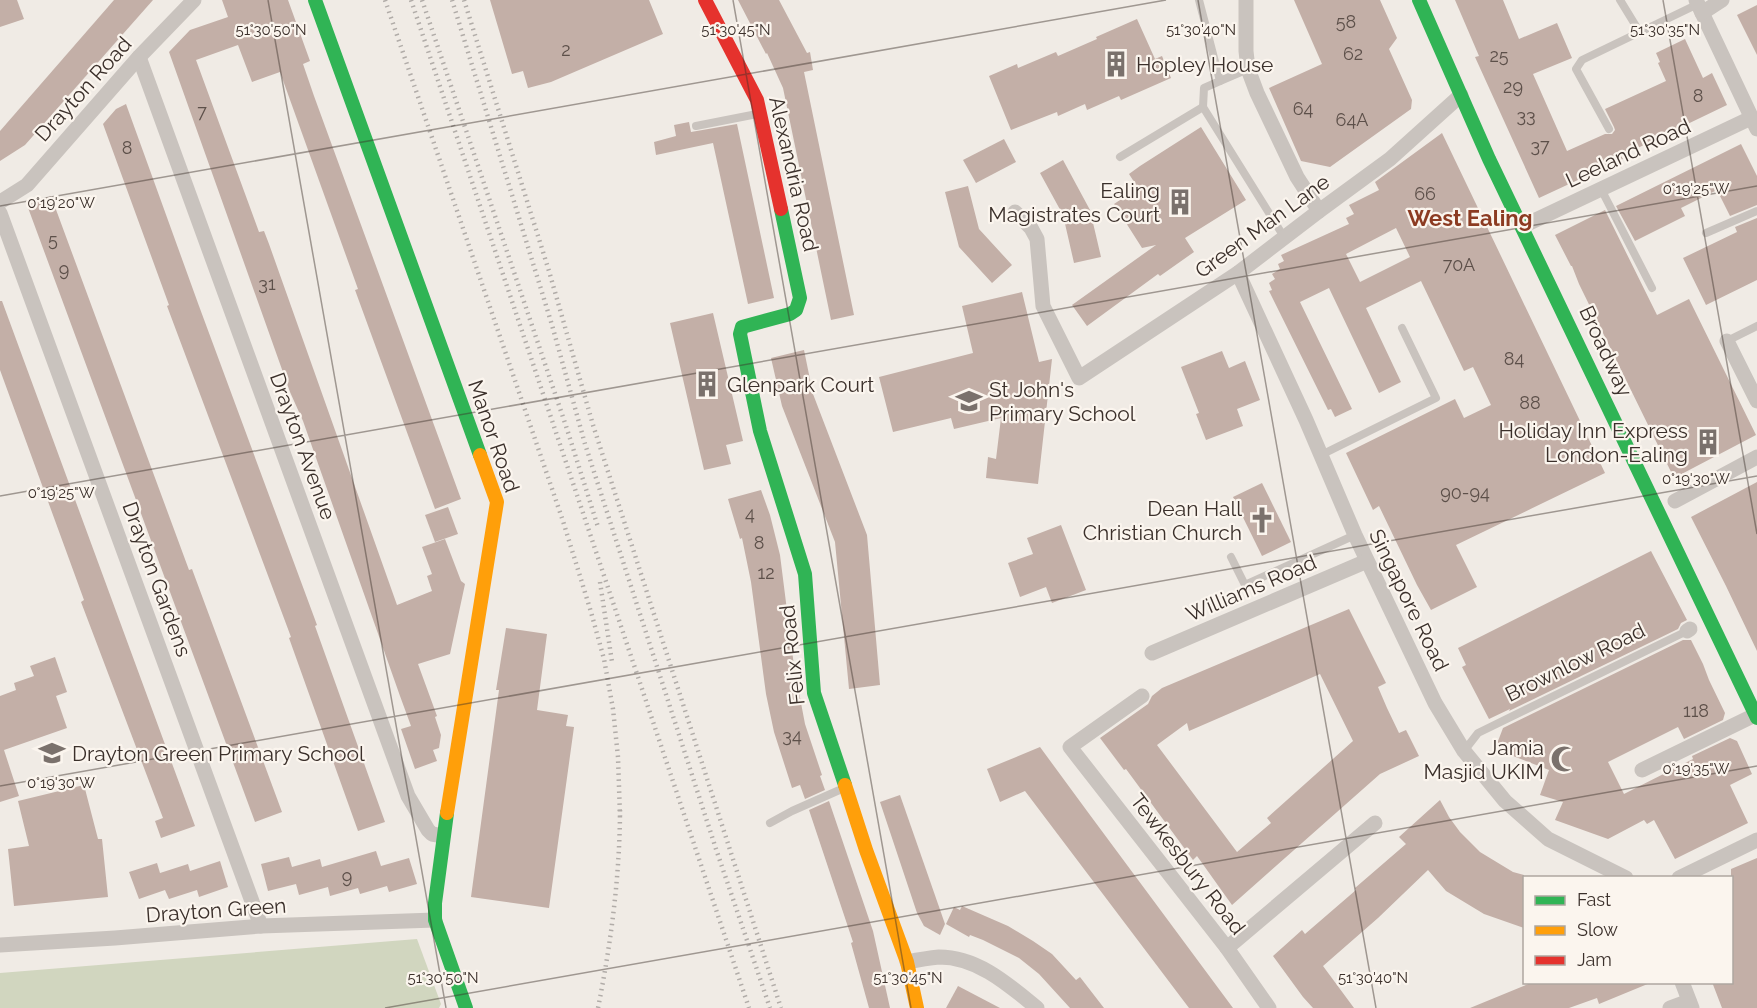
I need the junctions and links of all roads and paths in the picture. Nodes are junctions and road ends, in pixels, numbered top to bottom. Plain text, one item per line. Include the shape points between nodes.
1 (194, 0) edge
2 (315, 0) edge
3 (705, 0) edge
4 (1199, 0) edge
5 (1246, 0) edge
6 (1419, 0) edge
7 (1620, 0) edge
8 (1722, 0) edge
9 (1698, 6) edge
10 (1639, 31) junction
11 (139, 57) junction
12 (1248, 69) junction
13 (1220, 81) junction
14 (1461, 95) junction
15 (1203, 107) junction
16 (761, 113) junction
17 (1754, 123) edge
18 (696, 126) dead end
19 (1609, 129) dead end
20 (1120, 157) dead end
21 (1601, 189) junction
22 (0, 202) edge
23 (1318, 211) junction
24 (1757, 211) edge
25 (1015, 212) dead end
26 (0, 213) edge
27 (1523, 226) junction
28 (1706, 233) dead end
29 (1284, 237) junction
30 (1238, 273) junction
31 (1652, 288) dead end
32 (1757, 326) edge
33 (742, 327) joint
34 (1402, 328) dead end
35 (1727, 341) joint
36 (1757, 401) edge
37 (1321, 455) junction
38 (1757, 457) edge
39 (1675, 501) dead end
40 (1355, 535) junction
41 (1231, 557) dead end
42 (1367, 561) junction
43 (1710, 619) junction
44 (1152, 653) dead end
45 (1142, 696) dead end
46 (1756, 716) edge
47 (1464, 751) junction
48 (1642, 770) dead end
49 (845, 788) junction
50 (770, 823) dead end
51 (1375, 823) dead end
52 (443, 836) junction
53 (1757, 840) edge
54 (1622, 876) edge
55 (1683, 876) edge
56 (435, 920) junction
57 (261, 926) junction
58 (0, 945) edge
59 (1227, 948) junction
60 (907, 962) junction
61 (1683, 984) edge
62 (1690, 1004) edge
63 (466, 1008) edge
64 (917, 1008) edge
65 (1037, 1008) edge
66 (1269, 1008) edge
67 (1670, 1008) edge

1 - 11 street, Drayton Road
2 - 52 street, Manor Road via 497,502
3 - 16 street, Alexandria Road via 745,73
4 - 13 lane
5 - 12 street
6 - 14 street, Broadway
7 - 10 lane
8 - 9 street
9 - 10 lane
9 - 17 street
10 - 19 lane via 1582,60 1576,69
11 - 22 street, Drayton Road via 27,185
11 - 52 street, Drayton Avenue via 408,796 428,830
12 - 13 lane
12 - 23 street via 1297,177
13 - 15 lane via 1204,88
14 - 23 street, Green Man Lane via 1390,159
14 - 27 street, Broadway
15 - 20 lane
15 - 29 lane
16 - 18 lane
16 - 33 street, Alexandria Road via 800,298 790,314
17 - 21 street, Leeland Road
21 - 27 street, Leeland Road
21 - 31 lane
23 - 29 street, Green Man Lane
24 - 28 lane
25 - 30 street, Green Man Lane via 1037,239 1043,306 1079,378
26 - 57 street, Drayton Gardens
27 - 43 street, Broadway
29 - 30 street, Green Man Lane
30 - 37 street, Singapore Road
32 - 35 lane
33 - 49 street, Felix Road via 741,344 760,430 805,574 814,693
34 - 37 lane via 1436,398
35 - 36 street
37 - 40 street, Singapore Road
38 - 39 street
40 - 41 lane via 1245,585
40 - 42 street, Singapore Road
42 - 44 street, Williams Road
42 - 47 street, Singapore Road via 1436,703
43 - 46 street, Broadway
43 - 47 lane, Brownlow Road via 1478,733
45 - 59 street, Tewkesbury Road via 1070,747
46 - 48 street
47 - 54 street, Singapore Road via 1505,801 1548,839
49 - 50 lane
49 - 60 street, Felix Road
51 - 59 street
52 - 56 street, Manor Road
53 - 55 street
56 - 57 street, Drayton Green
56 - 63 street, Manor Road
57 - 58 street, Drayton Green
59 - 66 street, Tewkesbury Road
60 - 64 street, Felix Road
60 - 65 street via 941,957 986,970
61 - 62 street
62 - 67 street

